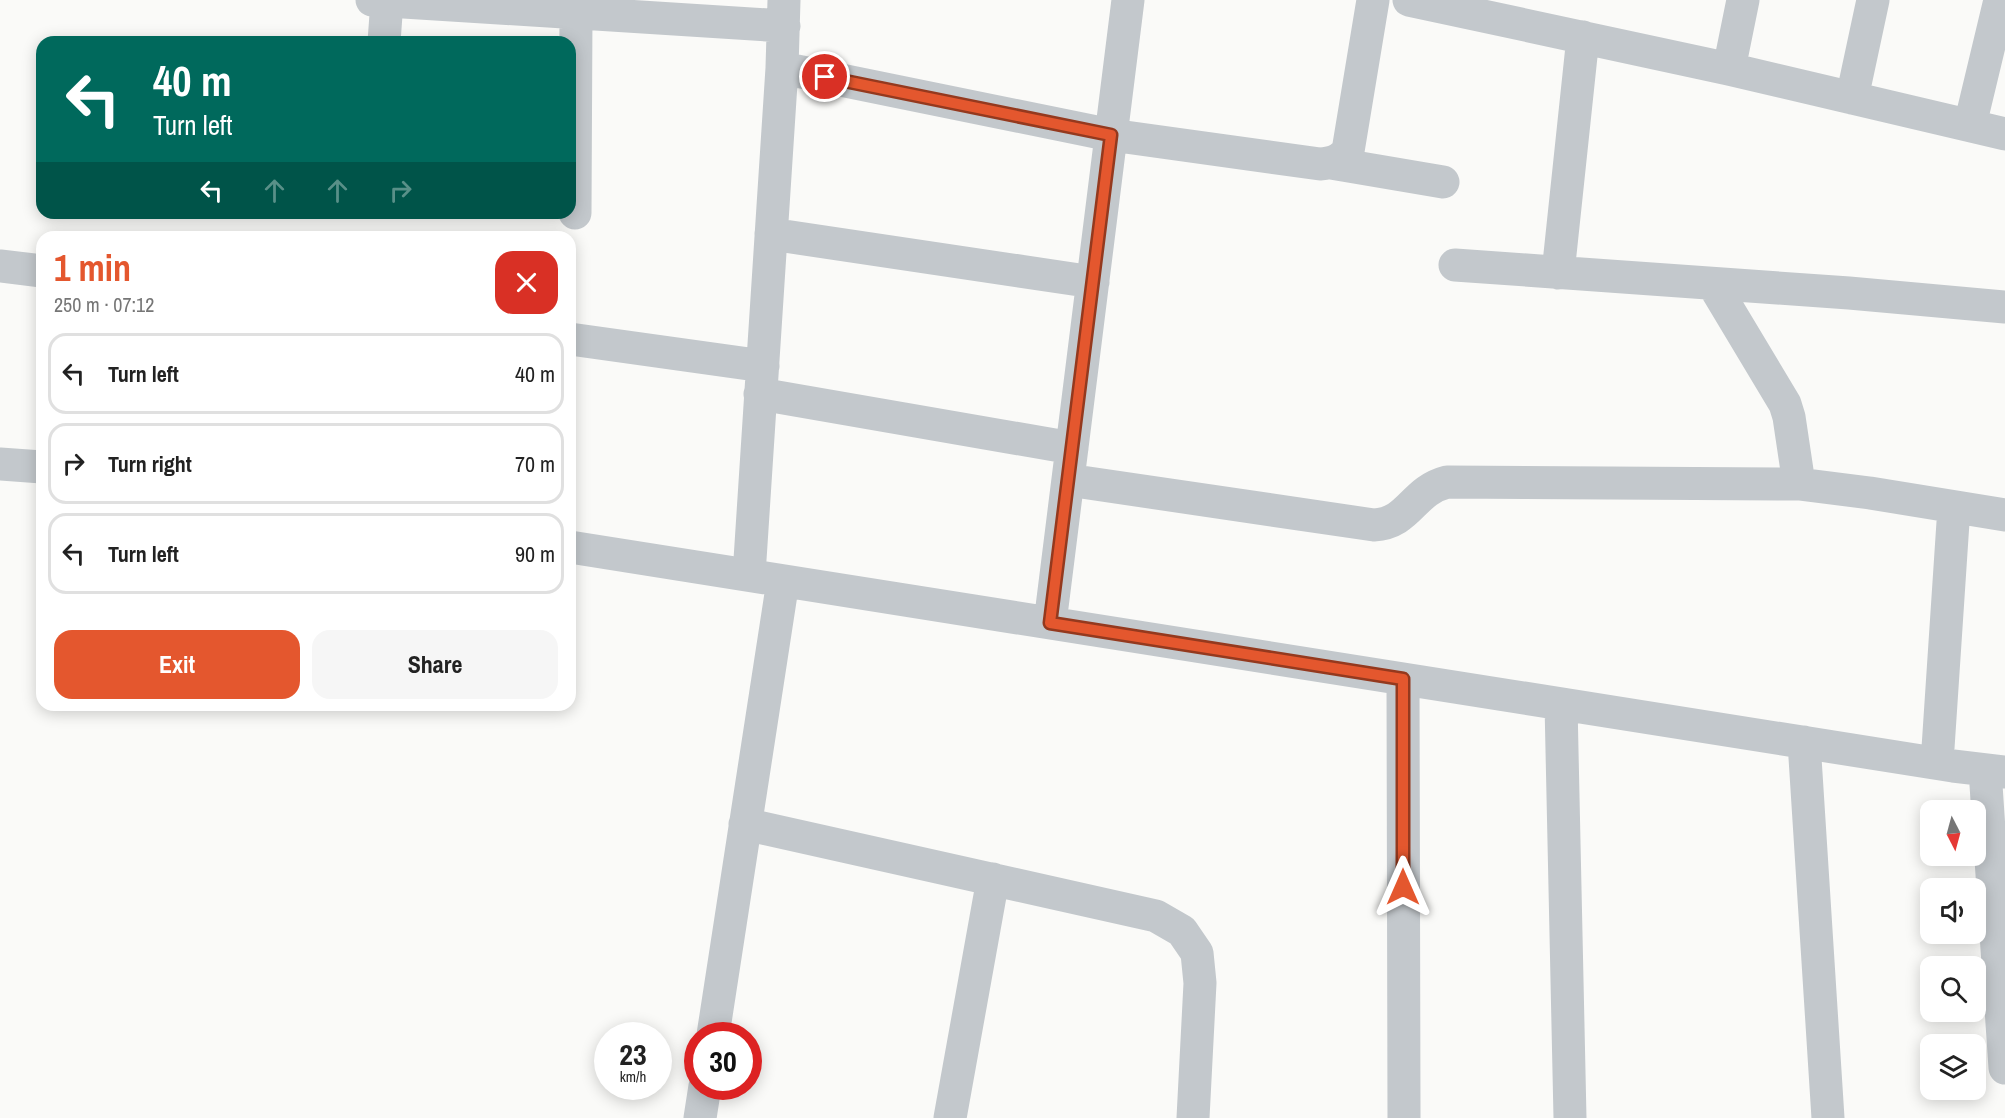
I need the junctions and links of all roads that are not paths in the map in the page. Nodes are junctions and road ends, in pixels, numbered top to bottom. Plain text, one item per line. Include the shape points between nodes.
1 (380, 0) edge
2 (1128, 0) edge
3 (1373, 0) edge
4 (1409, 0) edge
5 (1743, 0) edge
6 (1873, 0) edge
7 (2000, 0) edge
8 (593, 9) edge
9 (784, 13) edge
10 (383, 36) edge
11 (1583, 37) junction
12 (782, 68) junction
13 (1730, 69) junction
14 (1852, 98) junction
15 (1970, 125) junction
16 (2005, 134) edge
17 (1111, 135) junction
18 (1331, 163) junction
19 (1443, 182) dead end
20 (576, 202) edge
21 (771, 234) junction
22 (1455, 265) dead end
23 (0, 266) edge
24 (36, 269) edge
25 (1558, 273) junction
26 (1093, 282) junction
27 (1713, 284) junction
28 (2005, 307) edge
29 (576, 340) edge
30 (762, 380) junction
31 (0, 464) edge
32 (1070, 464) junction
33 (36, 467) edge
34 (1799, 484) junction
35 (1954, 507) junction
36 (2005, 515) edge
37 (576, 548) edge
38 (749, 575) junction
39 (783, 581) junction
40 (1050, 623) junction
41 (1403, 679) junction
42 (1561, 704) junction
43 (1804, 742) junction
44 (1937, 764) junction
45 (1995, 771) edge
46 (745, 824) junction
47 (993, 879) junction
48 (714, 1022) edge
49 (2005, 1068) edge
50 (703, 1100) edge
51 (700, 1118) edge
52 (950, 1118) edge
53 (1193, 1118) edge
54 (1404, 1118) edge
55 (1570, 1118) edge
56 (1828, 1118) edge

1 - 8 street
1 - 10 street
2 - 17 street
3 - 18 street via 1348,151
4 - 11 street
5 - 13 street
6 - 14 street
7 - 15 street
8 - 9 street
8 - 20 street
9 - 12 street
11 - 13 street
11 - 25 street
12 - 17 street
12 - 21 street
13 - 14 street
14 - 15 street
15 - 16 street
17 - 18 street
17 - 26 street
18 - 19 street
21 - 26 street
21 - 30 street
22 - 25 street
23 - 24 street
25 - 27 street
26 - 32 street
27 - 28 street
27 - 34 street via 1785,404
29 - 30 street
30 - 32 street
30 - 38 street
31 - 33 street
32 - 34 street via 1374,525 1399,518 1422,494 1448,482
32 - 40 street
34 - 35 street
35 - 36 street
35 - 44 street
37 - 38 street
38 - 39 street
39 - 40 street
39 - 46 street
40 - 41 street
41 - 42 street
41 - 54 street
42 - 43 street
42 - 55 street
43 - 44 street
43 - 56 street
44 - 45 street
45 - 49 street
46 - 47 street
46 - 48 street
47 - 52 street
47 - 53 street via 1156,916 1182,931 1197,953 1200,983
50 - 51 street

